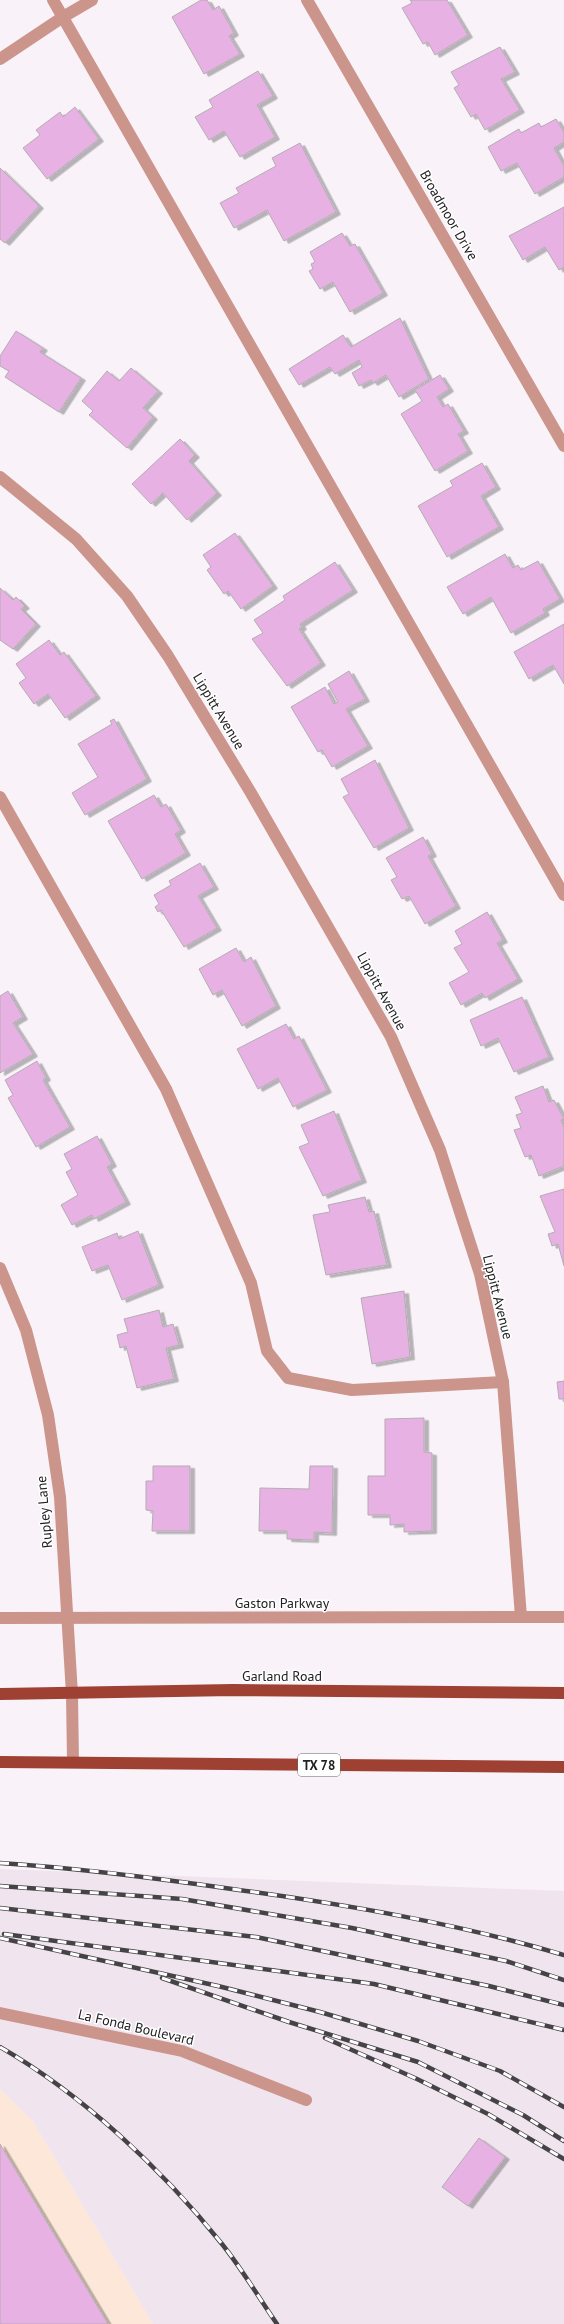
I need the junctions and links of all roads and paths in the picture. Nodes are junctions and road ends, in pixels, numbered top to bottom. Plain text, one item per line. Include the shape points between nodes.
1 (53, 0) edge
2 (92, 0) edge
3 (307, 0) edge
4 (63, 16) junction
5 (0, 59) edge
6 (564, 446) edge
7 (0, 477) edge
8 (0, 797) edge
9 (564, 895) edge
10 (0, 1268) edge
11 (503, 1382) junction
12 (522, 1617) junction
13 (564, 1617) edge
14 (0, 1618) edge
15 (66, 1618) junction
16 (564, 1693) edge
17 (0, 1694) edge
18 (72, 1694) junction
19 (0, 1762) edge
20 (73, 1762) junction
21 (564, 1767) edge
22 (0, 2013) edge
23 (306, 2100) dead end

1 - 4 street
2 - 4 street
3 - 6 street, Broadmoor Drive
4 - 5 street
4 - 9 street
7 - 11 street, Lippitt Avenue via 76,539 127,596 168,656 251,793 391,1037 442,1157 480,1274
8 - 11 street via 166,1089 251,1284 267,1351 288,1378 352,1390
10 - 15 street, Rupley Lane via 26,1330 48,1415 60,1497
11 - 12 street, Lippitt Avenue
12 - 13 street, Gaston Parkway
12 - 15 street, Gaston Parkway
14 - 15 street, Gaston Parkway
15 - 18 street, Rupley Lane
16 - 18 main road, Garland Road via 233,1690
17 - 18 main road, Garland Road
18 - 20 street, Rupley Lane
19 - 20 main road, TX 78
20 - 21 main road, TX 78
22 - 23 street, La Fonda Boulevard via 182,2051

